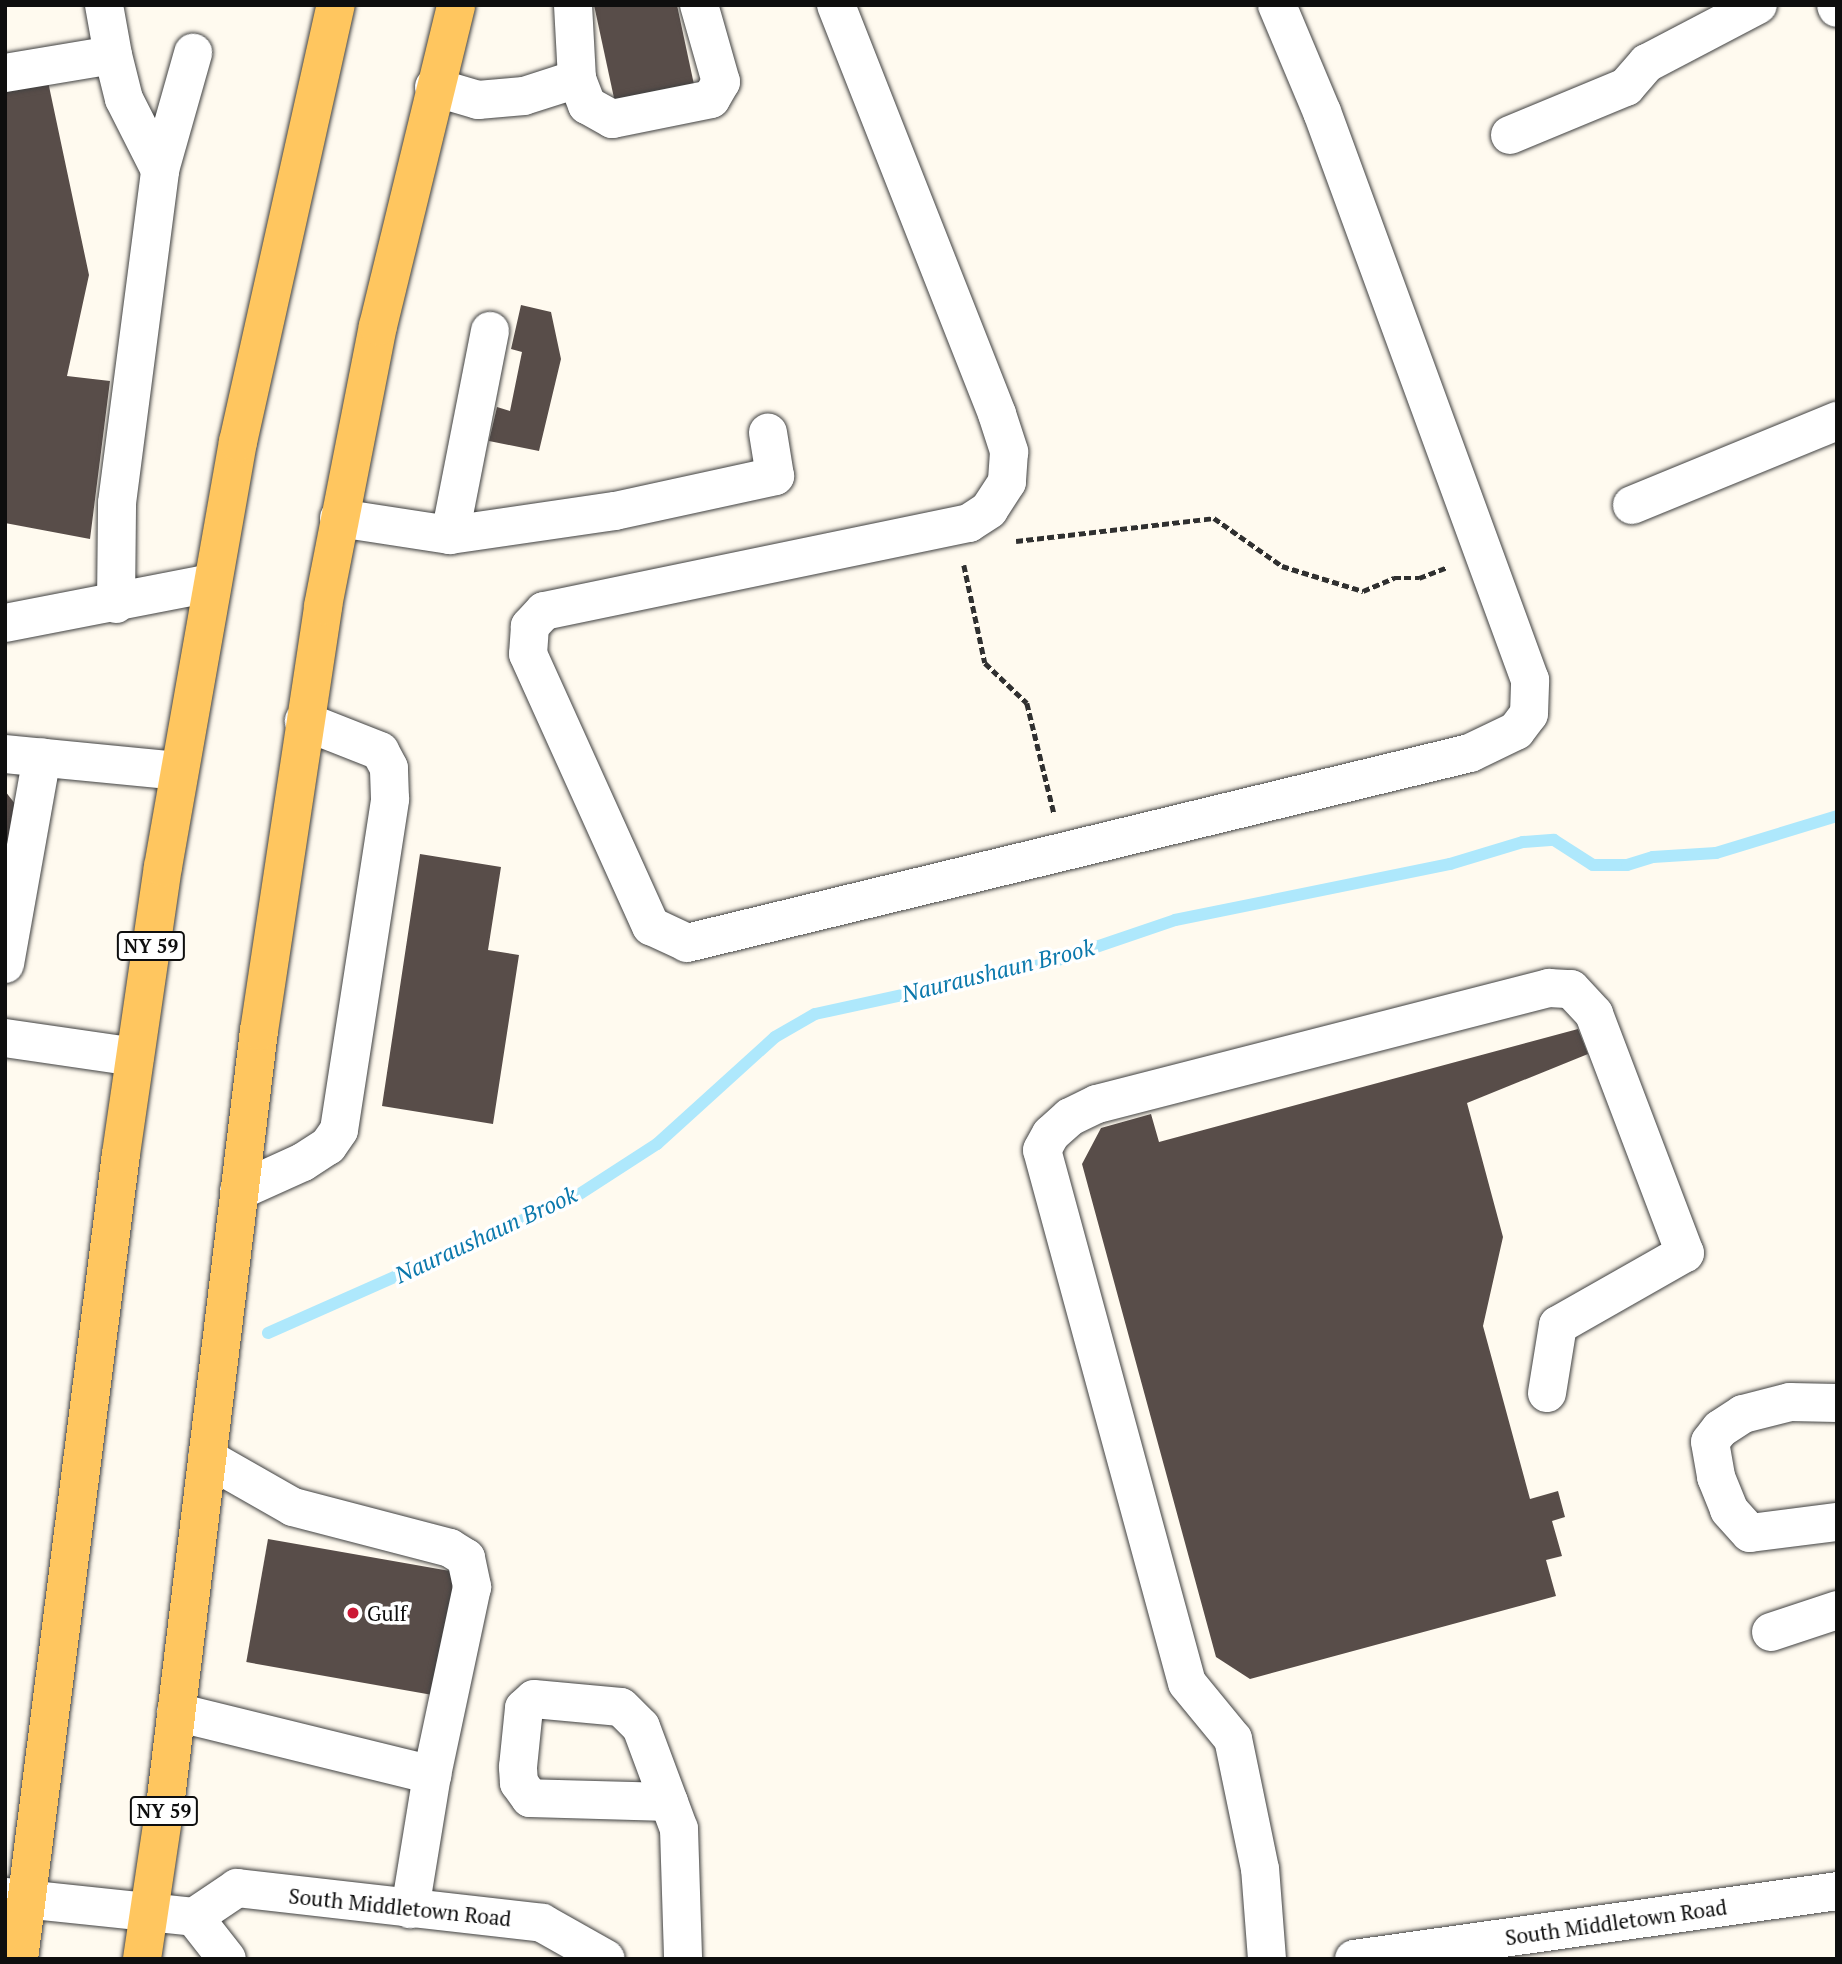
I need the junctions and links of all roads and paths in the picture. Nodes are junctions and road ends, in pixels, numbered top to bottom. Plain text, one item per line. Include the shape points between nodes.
1 (104, 5) edge
2 (336, 5) edge
3 (456, 5) edge
4 (573, 5) edge
5 (699, 5) edge
6 (836, 5) edge
7 (1277, 5) edge
8 (1758, 5) edge
9 (193, 52) dead end
10 (113, 55) junction
11 (5, 73) edge
12 (576, 79) junction
13 (434, 87) junction
14 (1510, 135) dead end
15 (160, 170) junction
16 (490, 331) dead end
17 (1837, 421) edge
18 (768, 433) dead end
19 (1632, 505) dead end
20 (339, 518) junction
21 (450, 535) junction
22 (1013, 541) dead end
23 (961, 551) dead end
24 (1451, 565) dead end
25 (211, 583) junction
26 (117, 604) junction
27 (5, 623) edge
28 (304, 720) junction
29 (23, 756) edge
30 (178, 771) junction
31 (1056, 820) dead end
32 (5, 964) edge
33 (5, 1038) edge
34 (135, 1057) junction
35 (239, 1191) junction
36 (1547, 1393) dead end
37 (1837, 1403) edge
38 (207, 1458) junction
39 (1837, 1521) edge
40 (1837, 1610) edge
41 (1771, 1632) dead end
42 (176, 1713) junction
43 (432, 1775) junction
44 (669, 1802) dead end
45 (1837, 1891) edge
46 (17, 1897) edge
47 (410, 1909) junction
48 (149, 1910) junction
49 (194, 1917) junction
50 (19, 1959) edge
51 (142, 1959) edge
52 (227, 1959) edge
53 (606, 1959) edge
54 (682, 1959) edge
55 (1267, 1959) edge
56 (1354, 1959) edge

1 - 10 street
2 - 25 main road, NY 59 via 270,288
3 - 13 main road, NY 59
4 - 12 street
5 - 12 street via 720,82 710,99 611,119 587,105
6 - 7 street via 997,414 1009,452 1007,482 989,510 969,523 544,611 530,626 528,654 651,926 687,943 1470,753 1516,731 1529,714 1530,680 1322,112
8 - 14 street via 1647,64 1626,87
9 - 15 street
10 - 11 street
10 - 15 street via 124,99
12 - 13 street via 524,96 478,100
13 - 20 main road, NY 59
15 - 26 street via 117,503
16 - 21 street
17 - 19 street
18 - 21 street via 775,476 615,511
20 - 21 street
20 - 28 main road, NY 59
22 - 24 path via 1214,518 1282,566 1363,591 1394,578 1419,578
23 - 31 path via 985,663 1027,703
25 - 26 street
25 - 30 main road, NY 59
26 - 27 street
28 - 35 main road, NY 59
28 - 35 street via 380,751 389,768 390,799 339,1130 328,1146 303,1163
29 - 30 street
29 - 32 street
30 - 34 main road, NY 59
33 - 34 street
34 - 46 main road, NY 59
35 - 38 main road, NY 59
36 - 55 street via 1558,1325 1685,1253 1594,1014 1571,989 1549,988 1097,1104 1070,1117 1042,1150 1187,1683 1233,1739 1260,1869
37 - 39 street via 1790,1402 1743,1415 1720,1429 1710,1442 1716,1477 1729,1510 1750,1533
38 - 42 main road, NY 59
38 - 43 street via 293,1507 450,1548 466,1558 472,1587
40 - 41 street
42 - 43 street
42 - 48 main road, NY 59
43 - 47 street
44 - 54 street via 684,1865
45 - 56 street, South Middletown Road
46 - 48 street
46 - 50 main road, NY 59
47 - 49 street, South Middletown Road via 237,1888
47 - 53 street, South Middletown Road via 542,1923
48 - 49 street
48 - 51 main road, NY 59
49 - 52 street

